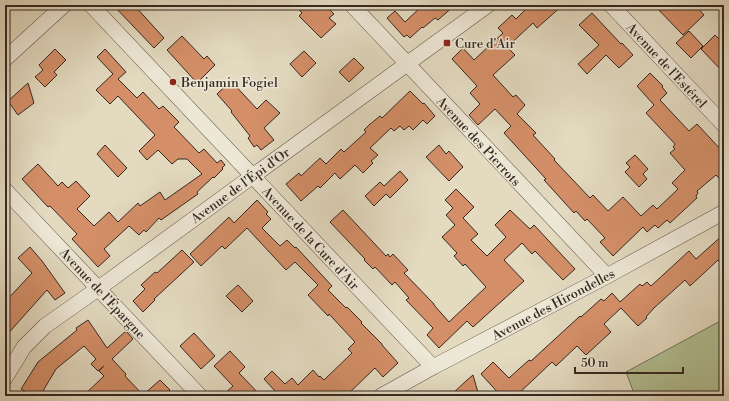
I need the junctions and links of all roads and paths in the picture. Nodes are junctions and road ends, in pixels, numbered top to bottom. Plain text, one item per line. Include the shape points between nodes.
1 (64, 5) edge
2 (91, 5) edge
3 (352, 5) edge
4 (488, 5) edge
5 (610, 5) edge
6 (5, 59) edge
7 (407, 64) junction
8 (724, 125) edge
9 (252, 176) junction
10 (5, 190) edge
11 (724, 212) edge
12 (607, 276) junction
13 (99, 288) junction
14 (433, 367) junction
15 (5, 378) edge
16 (200, 396) edge
17 (382, 396) edge

1 - 6 street
2 - 9 street, Avenue de la Cure d'Air
3 - 7 street, Avenue des Pierrots
4 - 7 street, Avenue de l'Épi d'Or
5 - 8 street, Avenue de l'Estérel
7 - 9 street, Avenue de l'Épi d'Or
7 - 12 street, Avenue des Pierrots
9 - 13 street, Avenue de l'Épi d'Or
9 - 14 street, Avenue de la Cure d'Air
10 - 13 street, Avenue de l'Épargne
11 - 12 street, Avenue des Hirondelles
12 - 14 street, Avenue des Hirondelles
13 - 15 street, Avenue de l'Épi d'Or via 45,326 24,347
13 - 16 street, Avenue de l'Épargne
14 - 17 street, Avenue des Hirondelles

